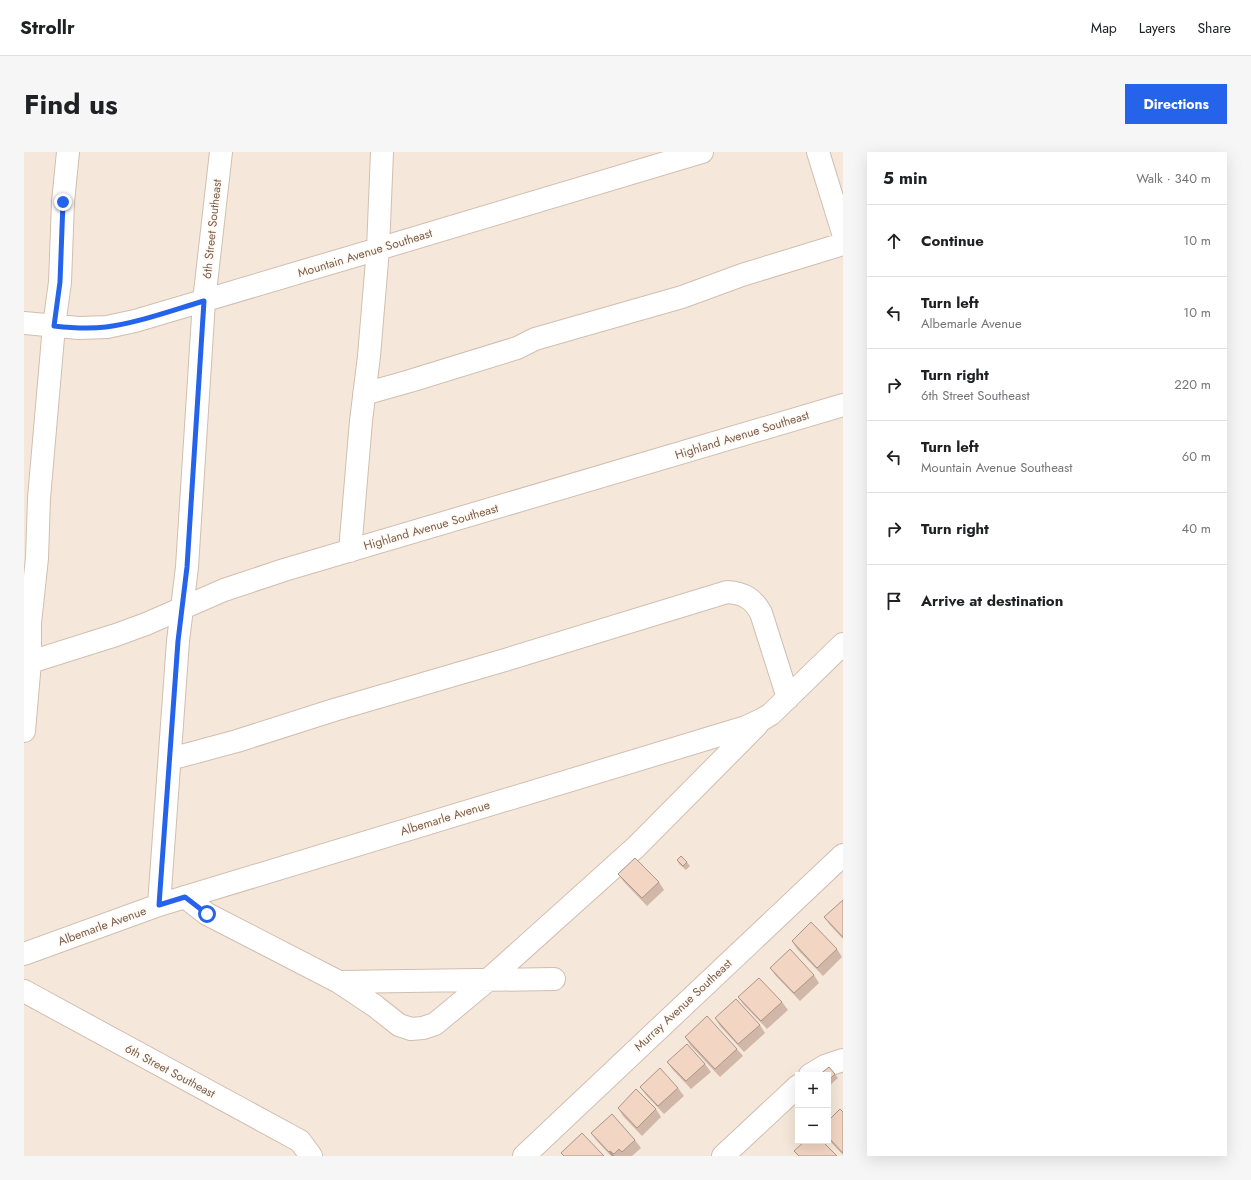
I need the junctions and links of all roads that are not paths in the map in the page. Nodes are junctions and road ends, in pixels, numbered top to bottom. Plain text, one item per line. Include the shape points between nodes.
1 (68, 152) edge
2 (221, 152) edge
3 (382, 152) edge
4 (702, 152) edge
5 (818, 152) edge
6 (843, 233) edge
7 (843, 244) edge
8 (378, 250) junction
9 (204, 301) junction
10 (24, 323) edge
11 (54, 326) junction
12 (364, 394) junction
13 (843, 405) edge
14 (32, 502) edge
15 (350, 551) junction
16 (182, 608) junction
17 (843, 644) edge
18 (27, 663) edge
19 (788, 698) junction
20 (764, 719) junction
21 (24, 731) edge
22 (170, 759) junction
23 (843, 856) edge
24 (185, 897) junction
25 (159, 905) junction
26 (24, 954) edge
27 (554, 979) dead end
28 (488, 980) junction
29 (339, 982) junction
30 (24, 991) edge
31 (843, 1060) edge
32 (815, 1072) edge
33 (795, 1089) edge
34 (311, 1156) edge
35 (524, 1156) edge
36 (723, 1156) edge

1 - 11 street via 60,282
2 - 9 street, 6th Street Southeast
3 - 8 street
4 - 8 street, Mountain Avenue Southeast
5 - 6 street
7 - 12 street via 742,275 682,297 535,339 517,348
8 - 9 street, Mountain Avenue Southeast
8 - 12 street
9 - 11 street, Mountain Avenue Southeast via 107,327
9 - 16 street, 6th Street Southeast via 187,567
10 - 11 street, Mountain Avenue Southeast
11 - 14 street
12 - 15 street
13 - 15 street, Highland Avenue Southeast
14 - 18 street via 37,558
15 - 16 street, Highland Avenue Southeast via 224,590
16 - 18 street, Highland Avenue Southeast via 116,635
16 - 22 street, 6th Street Southeast
17 - 19 street, Albemarle Avenue
18 - 21 street
19 - 20 street, Albemarle Avenue
19 - 22 street via 758,606 750,597 727,592 237,741
20 - 24 street, Albemarle Avenue via 746,727
20 - 28 street via 636,847
22 - 25 street, 6th Street Southeast
23 - 35 street, Murray Avenue Southeast
24 - 25 street, Albemarle Avenue
24 - 29 street via 207,914
25 - 26 street, Albemarle Avenue
27 - 28 street
28 - 29 street
28 - 29 street via 435,1024 411,1029 399,1025
30 - 34 street, 6th Street Southeast via 300,1141
31 - 32 street
33 - 36 street

